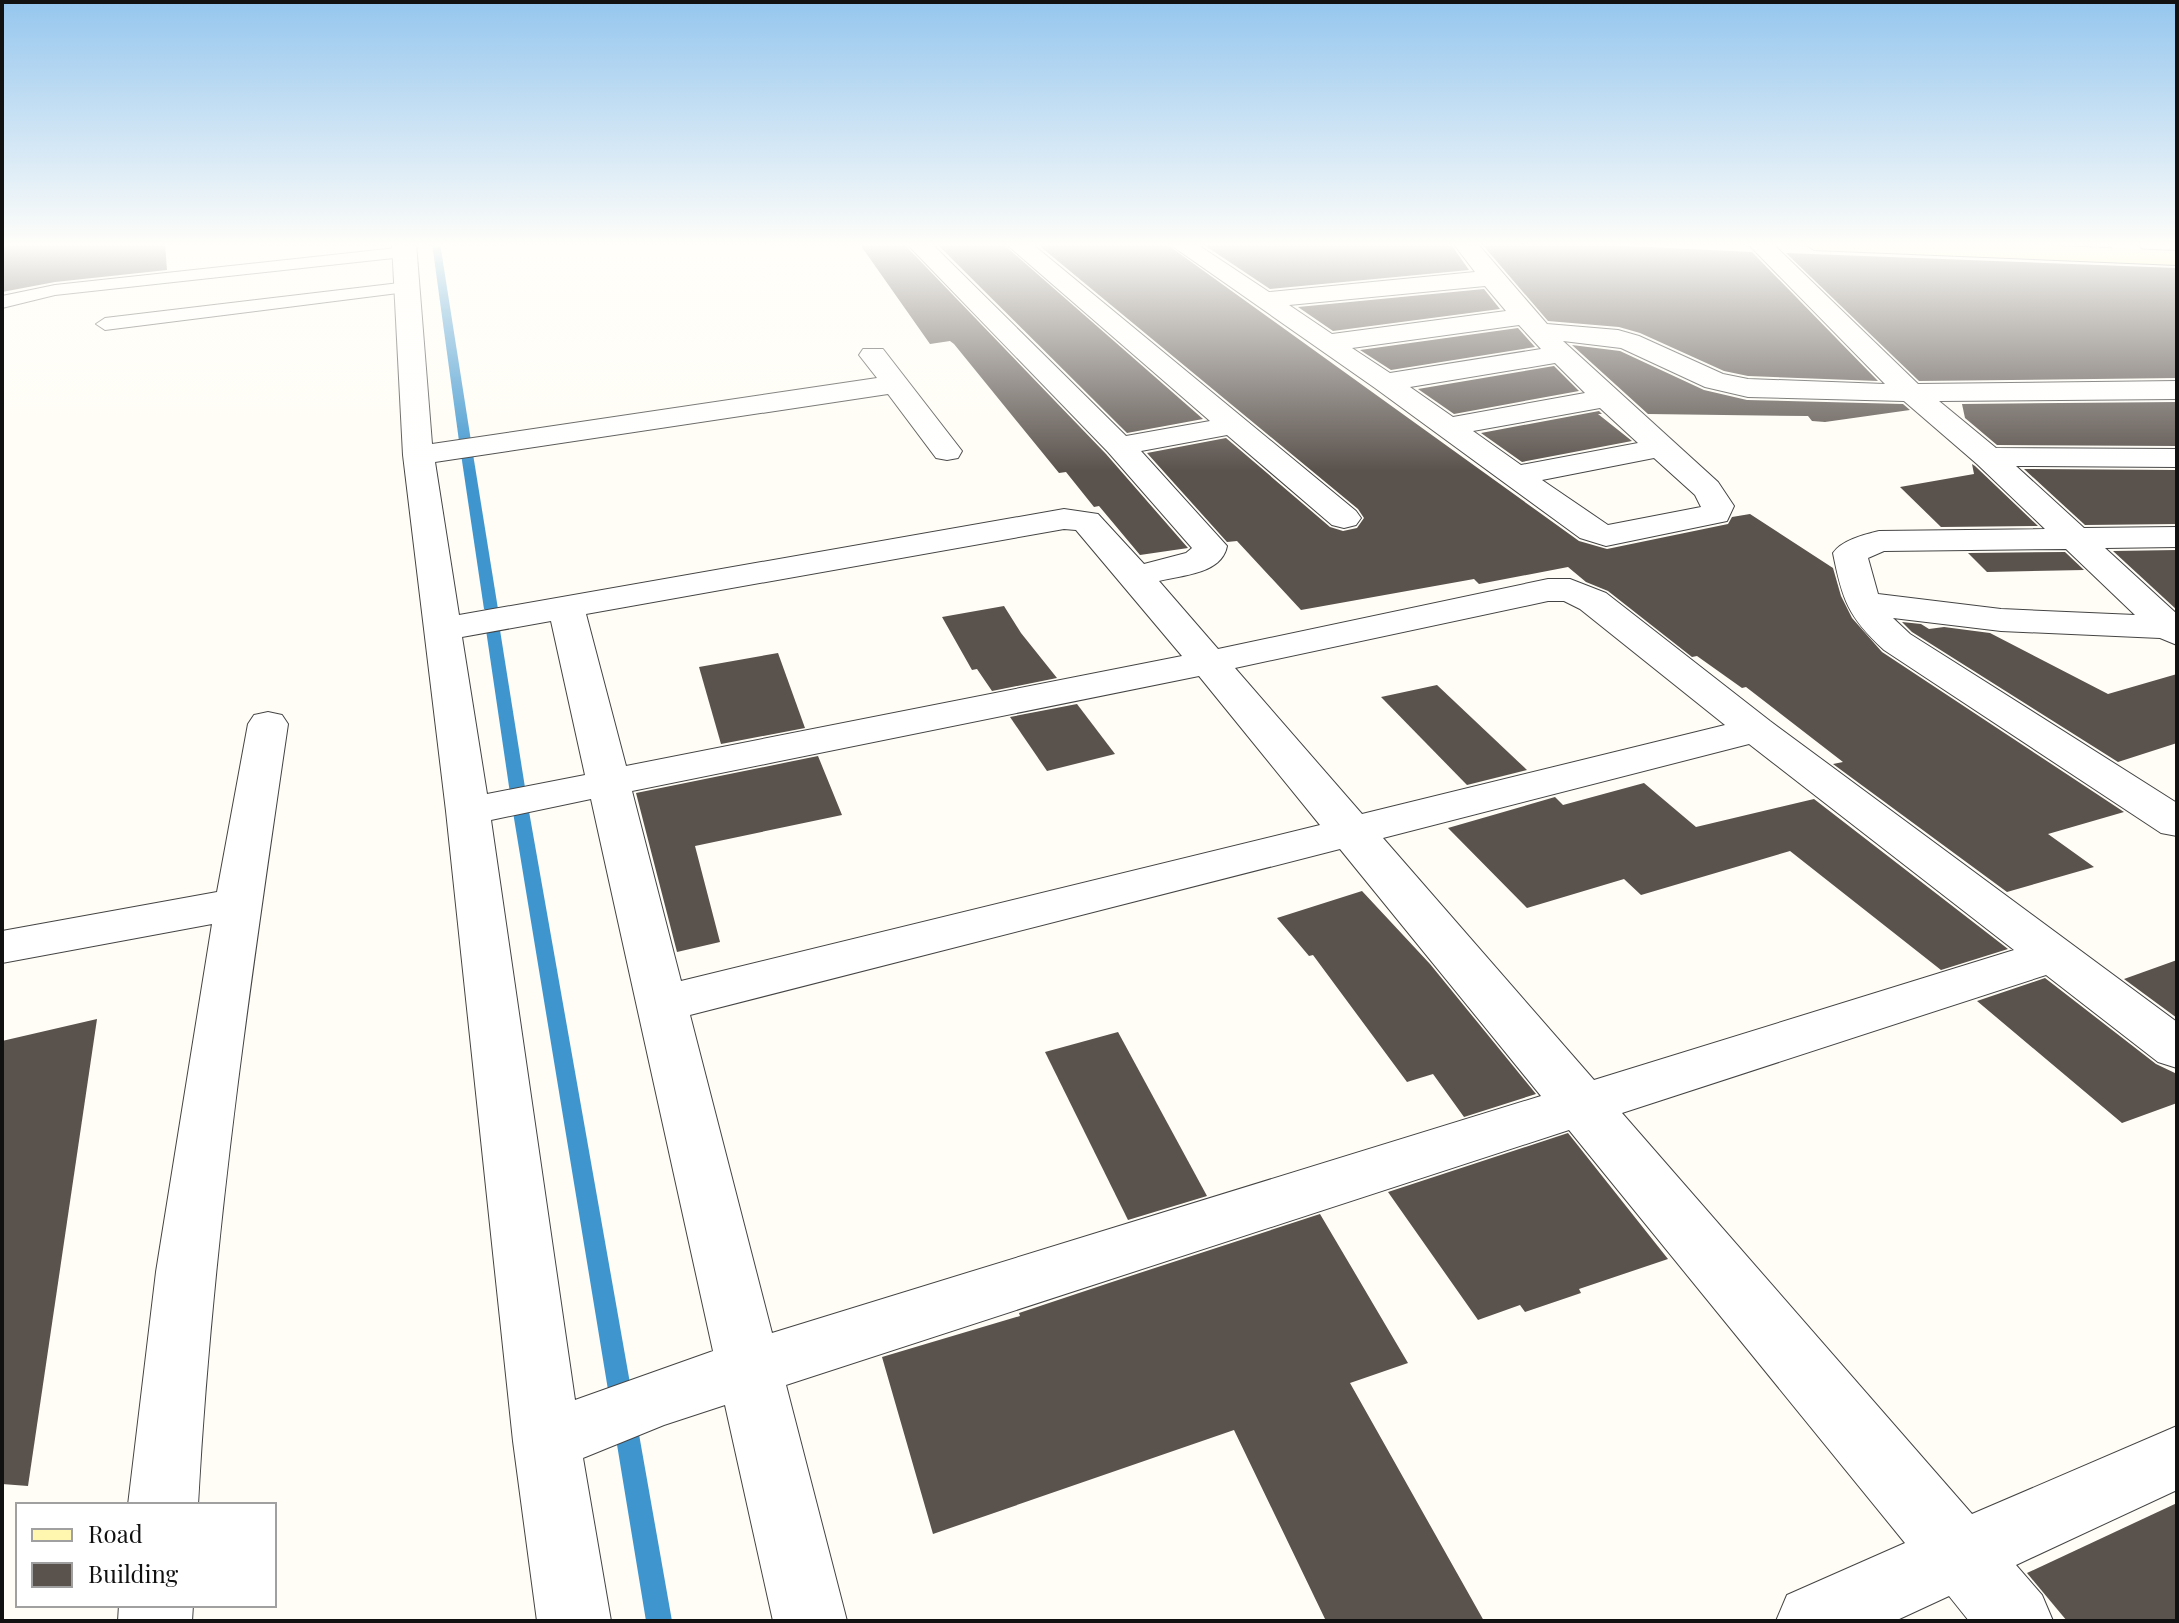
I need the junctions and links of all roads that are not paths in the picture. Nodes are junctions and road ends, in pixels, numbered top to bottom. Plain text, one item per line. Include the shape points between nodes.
1 (130, 319) edge
2 (410, 319) edge
3 (992, 319) edge
4 (1107, 319) edge
5 (1294, 319) edge
6 (1529, 319) edge
7 (1835, 319) edge
8 (1533, 323) junction
9 (105, 324) dead end
10 (1328, 343) junction
11 (1563, 354) junction
12 (873, 355) dead end
13 (1385, 382) junction
14 (896, 384) junction
15 (2177, 390) edge
16 (1911, 393) junction
17 (1606, 398) junction
18 (1235, 425) junction
19 (1449, 427) junction
20 (1119, 446) junction
21 (1661, 448) junction
22 (947, 451) dead end
23 (418, 455) junction
24 (1988, 457) junction
25 (2177, 458) edge
26 (1518, 475) junction
27 (1344, 518) dead end
28 (2073, 537) junction
29 (2177, 537) edge
30 (1136, 576) junction
31 (1862, 603) junction
32 (566, 607) junction
33 (443, 629) junction
34 (2174, 630) edge
35 (1209, 662) junction
36 (268, 724) dead end
37 (1756, 730) junction
38 (608, 782) junction
39 (468, 811) junction
40 (2177, 823) edge
41 (1351, 831) junction
42 (238, 904) junction
43 (2, 947) edge
44 (2054, 955) junction
45 (662, 1004) junction
46 (2177, 1049) edge
47 (1582, 1105) junction
48 (749, 1368) junction
49 (566, 1434) junction
50 (2177, 1457) edge
51 (163, 1503) edge
52 (1962, 1556) junction
53 (574, 1621) edge
54 (810, 1621) edge
55 (1813, 1621) edge
56 (2016, 1621) edge

1 - 9 lane
2 - 23 street
3 - 20 street
4 - 18 street
5 - 10 street
6 - 8 street
7 - 16 street
8 - 10 street
8 - 11 street
8 - 16 street via 1630,342 1715,381 1748,388
10 - 13 street
11 - 13 street
11 - 17 street
12 - 14 street
13 - 19 street
14 - 22 street
14 - 23 street
15 - 16 street
16 - 24 street
17 - 19 street
17 - 21 street
18 - 20 street
18 - 27 street
19 - 26 street
20 - 30 street via 1210,546 1198,561
21 - 26 street
21 - 26 street via 1707,489 1718,506 1715,514 1606,536
23 - 33 street
24 - 25 street
24 - 28 street
28 - 29 street
28 - 31 street via 1864,545 1850,553
28 - 34 street
30 - 32 street via 1086,521 1064,519
30 - 35 street
31 - 34 street via 2001,620
31 - 40 street via 1873,622 1897,642
32 - 33 street
32 - 38 street
33 - 39 street
35 - 37 street via 1481,603 1570,590 1593,601
35 - 38 street
35 - 41 street
36 - 42 street
37 - 41 street
37 - 44 street
38 - 39 street
38 - 45 street
39 - 49 street
41 - 45 street
41 - 47 street
42 - 43 street
42 - 51 street via 193,1225
44 - 46 street
44 - 47 street
45 - 48 street
47 - 48 street
47 - 52 street
48 - 49 street
48 - 54 street
49 - 53 street
50 - 52 street
52 - 55 street
52 - 56 street

